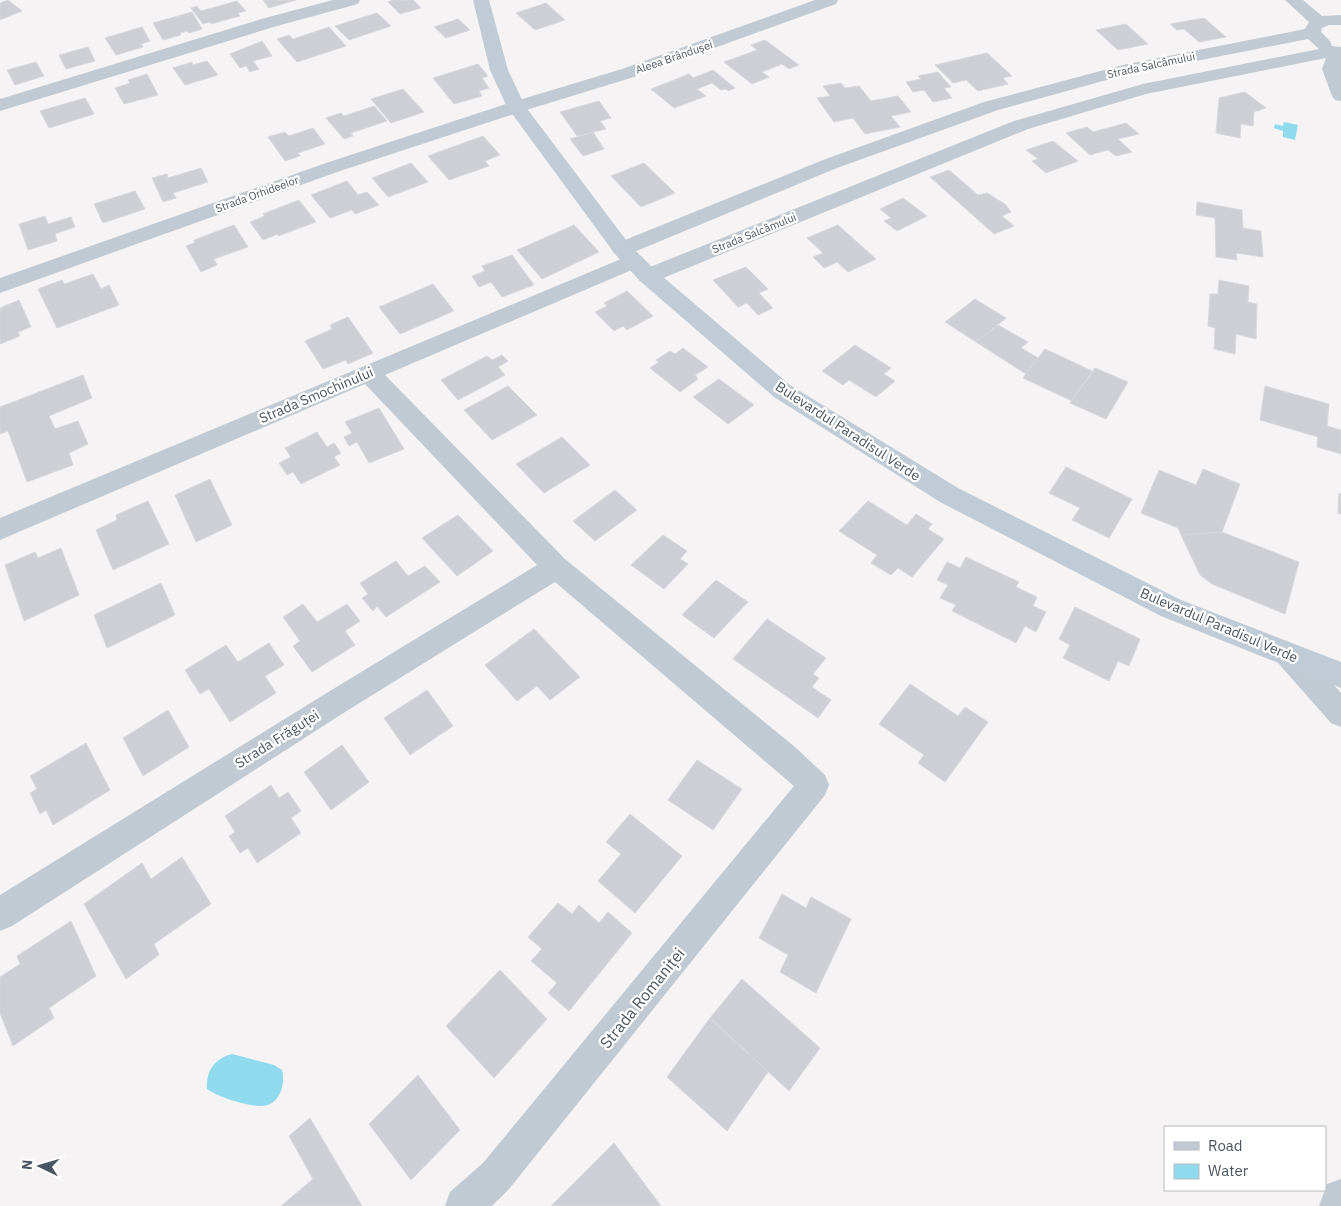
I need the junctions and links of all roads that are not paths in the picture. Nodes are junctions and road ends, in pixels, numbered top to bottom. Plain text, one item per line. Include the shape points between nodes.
1 (352, 0) edge
2 (481, 0) edge
3 (830, 0) edge
4 (1293, 0) edge
5 (1341, 20) edge
6 (1316, 28) junction
7 (1338, 51) edge
8 (1123, 70) junction
9 (1143, 89) junction
10 (1341, 96) edge
11 (0, 105) edge
12 (991, 106) junction
13 (516, 107) junction
14 (1021, 125) junction
15 (830, 164) junction
16 (861, 190) junction
17 (634, 262) junction
18 (0, 286) edge
19 (369, 373) junction
20 (0, 529) edge
21 (556, 567) junction
22 (1289, 654) junction
23 (1341, 675) edge
24 (1341, 714) edge
25 (0, 914) edge
26 (1341, 1198) edge
27 (464, 1206) edge
28 (1338, 1206) edge

1 - 11 street
2 - 13 street, Bulevardul Paradisul Verde via 498,70
3 - 13 street, Aleea Brândușei via 684,54
4 - 6 street
5 - 6 street, Strada Salcâmului
6 - 7 street via 1320,43
6 - 8 street, Strada Salcâmului
7 - 9 street, Strada Salcâmului
7 - 10 street via 1331,69
8 - 9 street
8 - 12 street, Strada Salcâmului
9 - 14 street, Strada Salcâmului
12 - 14 street
12 - 15 street, Strada Salcâmului
13 - 17 street, Bulevardul Paradisul Verde
13 - 18 street, Strada Orhideelor via 333,167
14 - 16 street, Strada Salcâmului
15 - 16 street
15 - 17 street, Strada Salcâmului
16 - 17 street, Strada Salcâmului
17 - 19 street, Strada Smochinului
17 - 22 street, Bulevardul Paradisul Verde via 782,391 949,495 1171,608
19 - 20 street, Strada Smochinului
19 - 21 street
21 - 25 street, Strada Frăguței
21 - 27 street, Strada Romaniței via 784,756 814,785 496,1176
22 - 23 street, Bulevardul Paradisul Verde
22 - 24 street
26 - 28 street

